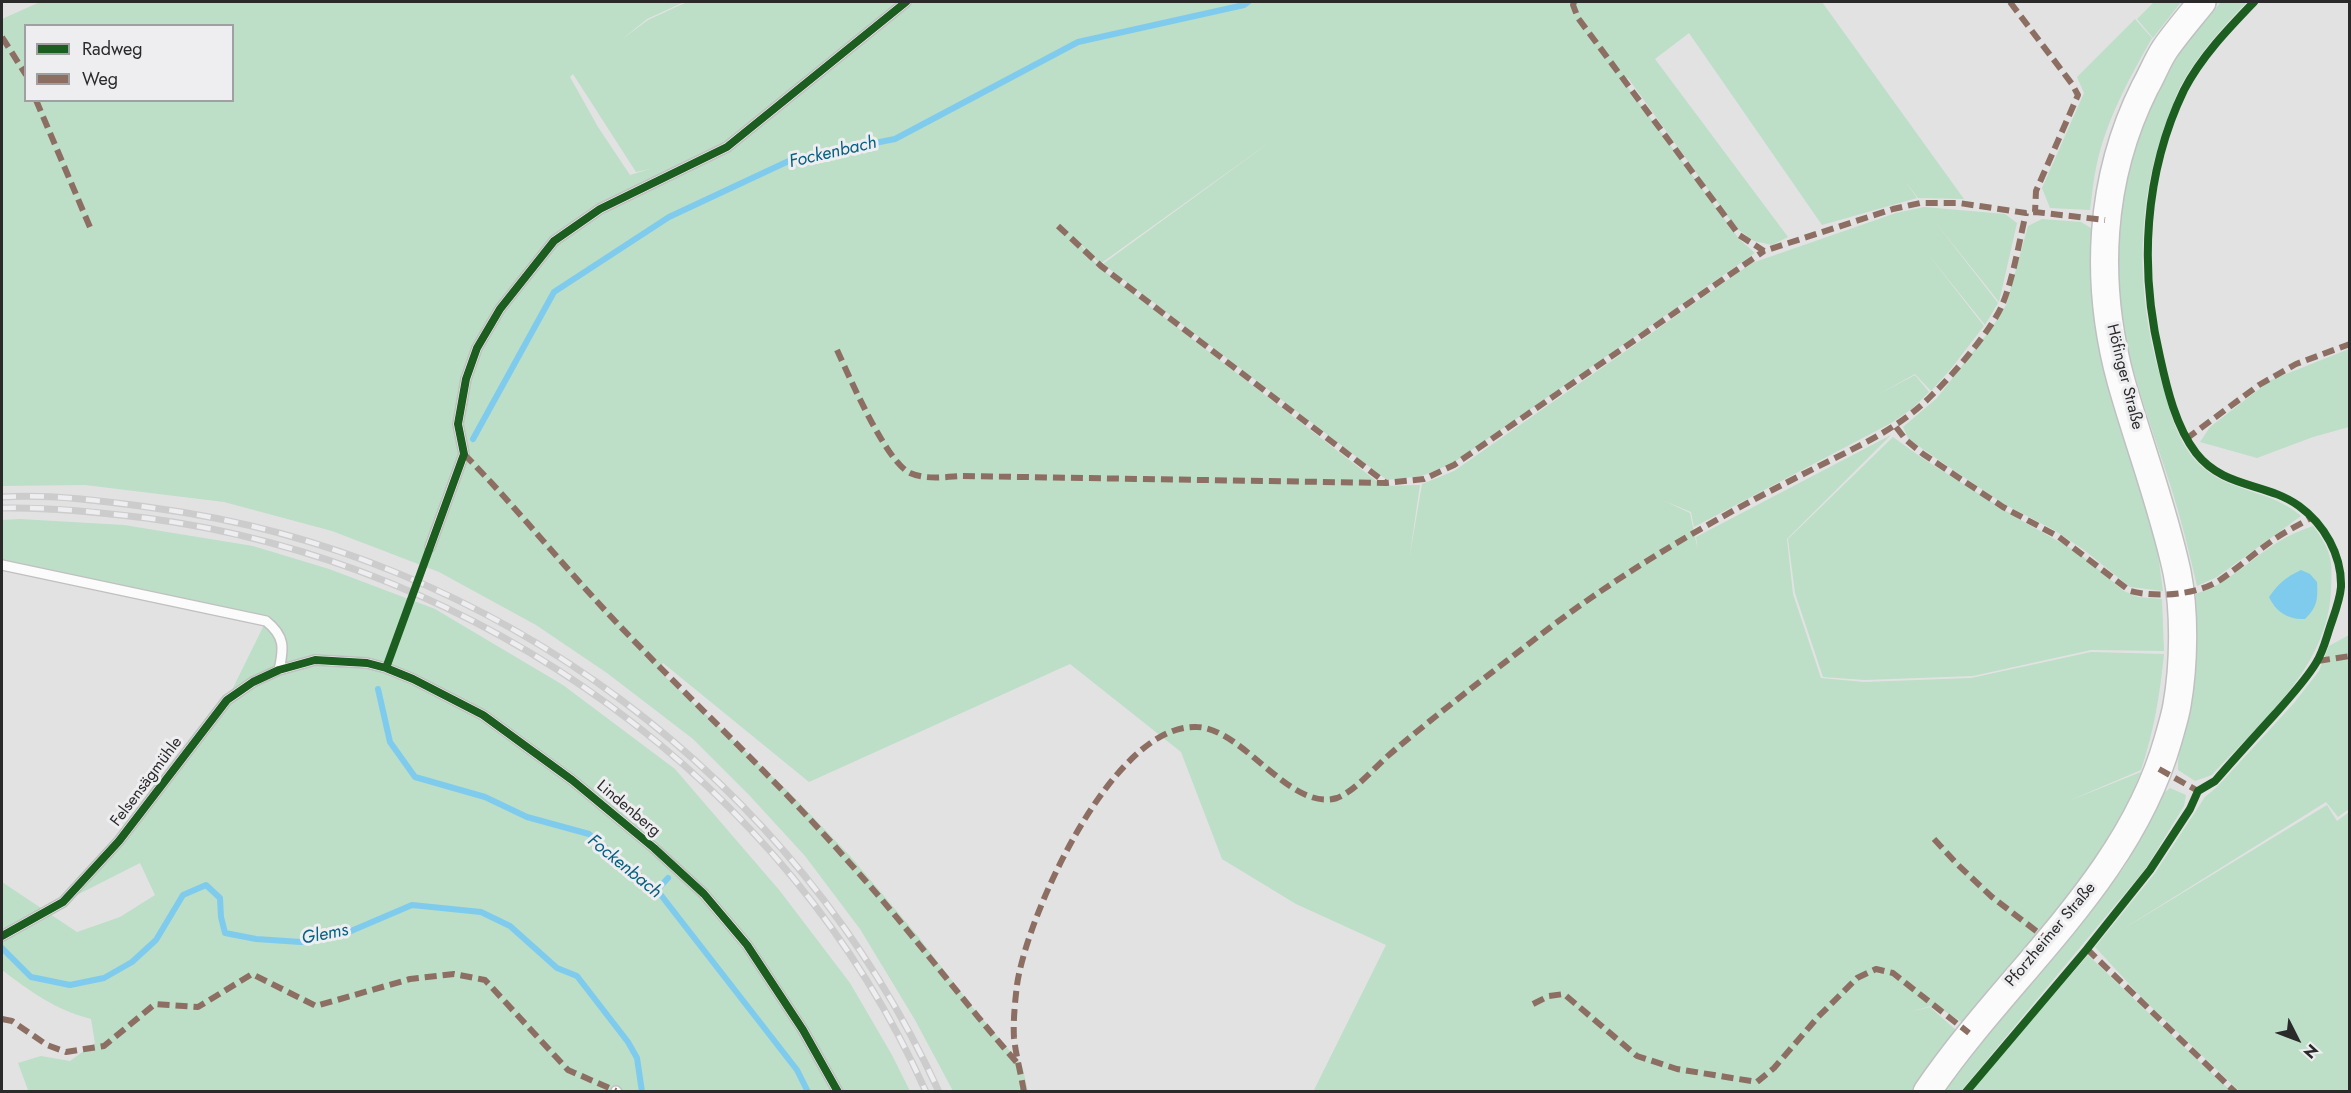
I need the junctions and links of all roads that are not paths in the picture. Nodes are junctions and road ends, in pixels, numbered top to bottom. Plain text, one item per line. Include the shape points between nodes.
1 (906, 2) edge
2 (2202, 2) edge
3 (430, 547) dead end
4 (2, 565) edge
5 (315, 660) joint
6 (279, 670) junction
7 (2159, 769) joint
8 (4, 934) edge
9 (838, 1092) edge
10 (1927, 1092) edge

1 - 3 lane via 727,147 600,209 554,241 500,309 477,348 466,379 458,424 465,454
2 - 7 street, Höfinger Straße via 2163,51 2132,114 2114,167 2105,220 2109,330 2178,576 2182,640 2177,706
4 - 6 lane via 266,621 278,630 283,651
5 - 6 lane, Felsensägmühle
5 - 9 lane, Lindenberg via 366,663 413,680 483,715 572,780 705,894 747,945
6 - 8 lane, Felsensägmühle via 227,700 119,841 63,902
7 - 10 street, Pforzheimer Straße via 2129,833 2090,891 1969,1033

